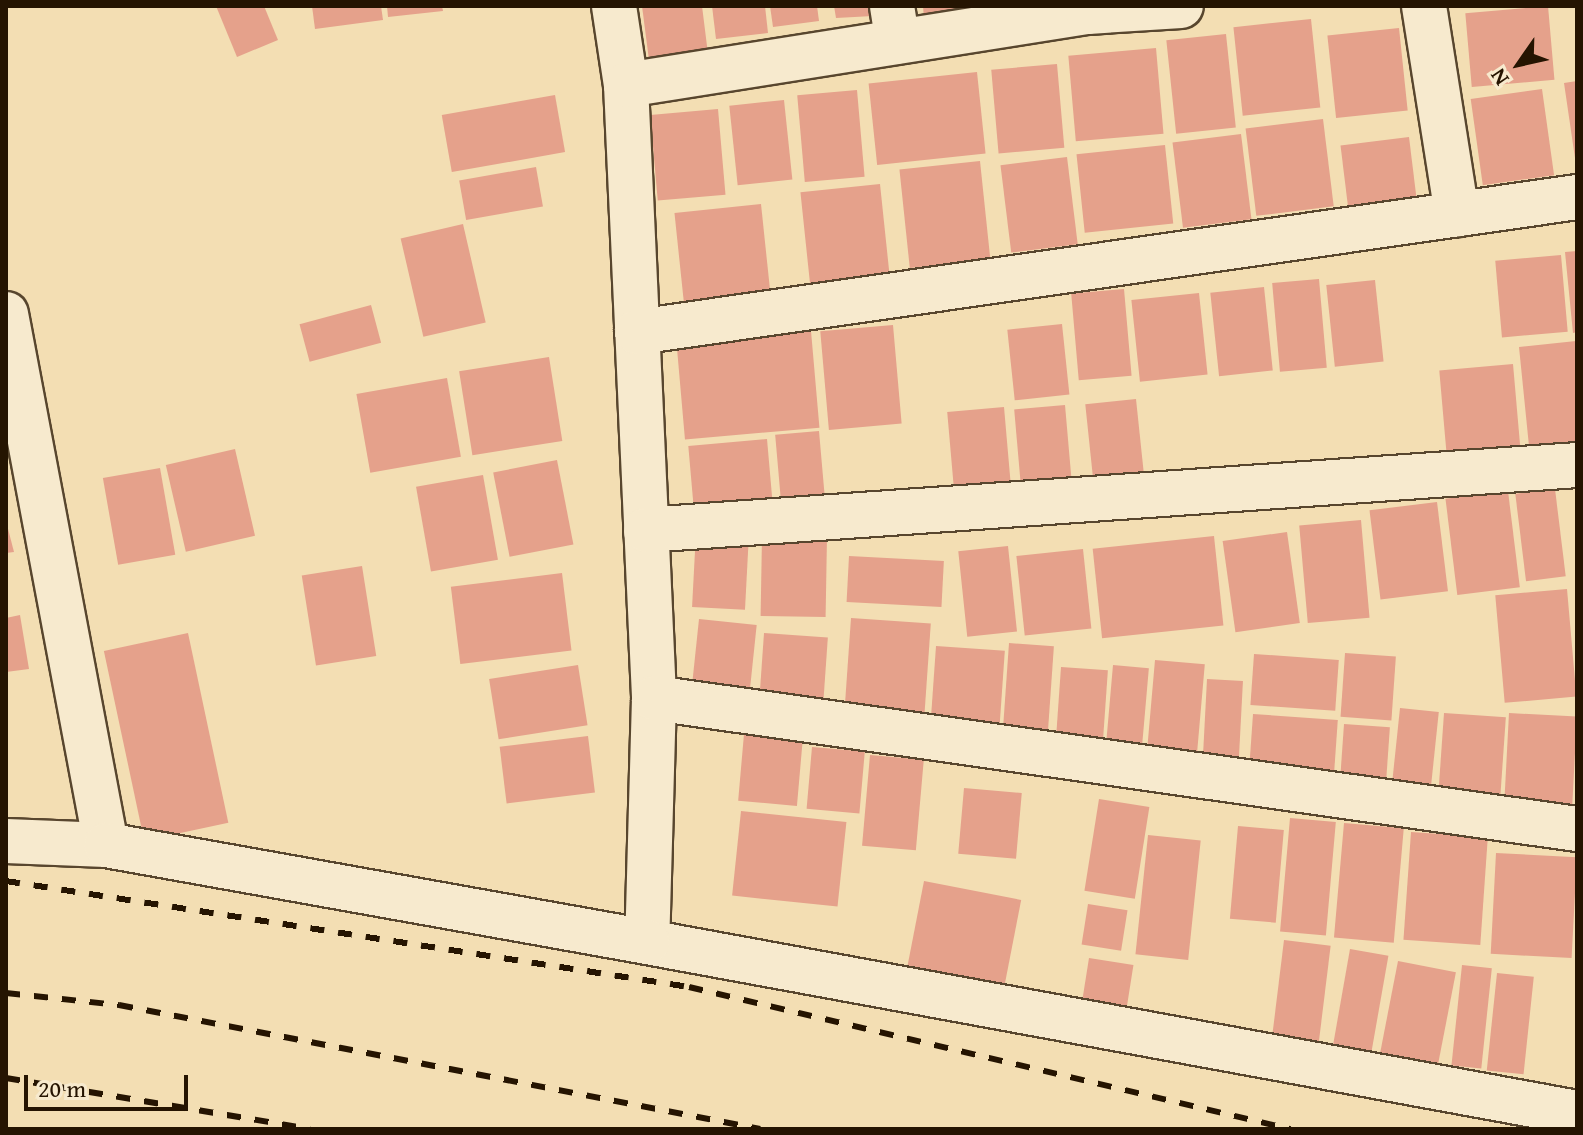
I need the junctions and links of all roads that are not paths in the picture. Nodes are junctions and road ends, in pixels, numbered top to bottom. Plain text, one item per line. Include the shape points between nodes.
1 (614, 6) edge
2 (1181, 6) edge
3 (1424, 6) edge
4 (895, 24) edge
5 (626, 85) junction
6 (1577, 197) edge
7 (1457, 214) junction
8 (6, 314) edge
9 (637, 332) junction
10 (1577, 465) edge
11 (646, 530) junction
12 (654, 698) junction
13 (1577, 829) edge
14 (6, 841) edge
15 (106, 845) junction
16 (647, 942) junction
17 (1577, 1113) edge

1 - 5 street
2 - 4 street
3 - 7 street
4 - 5 street
5 - 9 street
6 - 7 street
7 - 9 street
8 - 15 street
9 - 11 street
10 - 11 street
11 - 12 street
12 - 13 street
12 - 16 street
14 - 15 street
15 - 16 street
16 - 17 street

